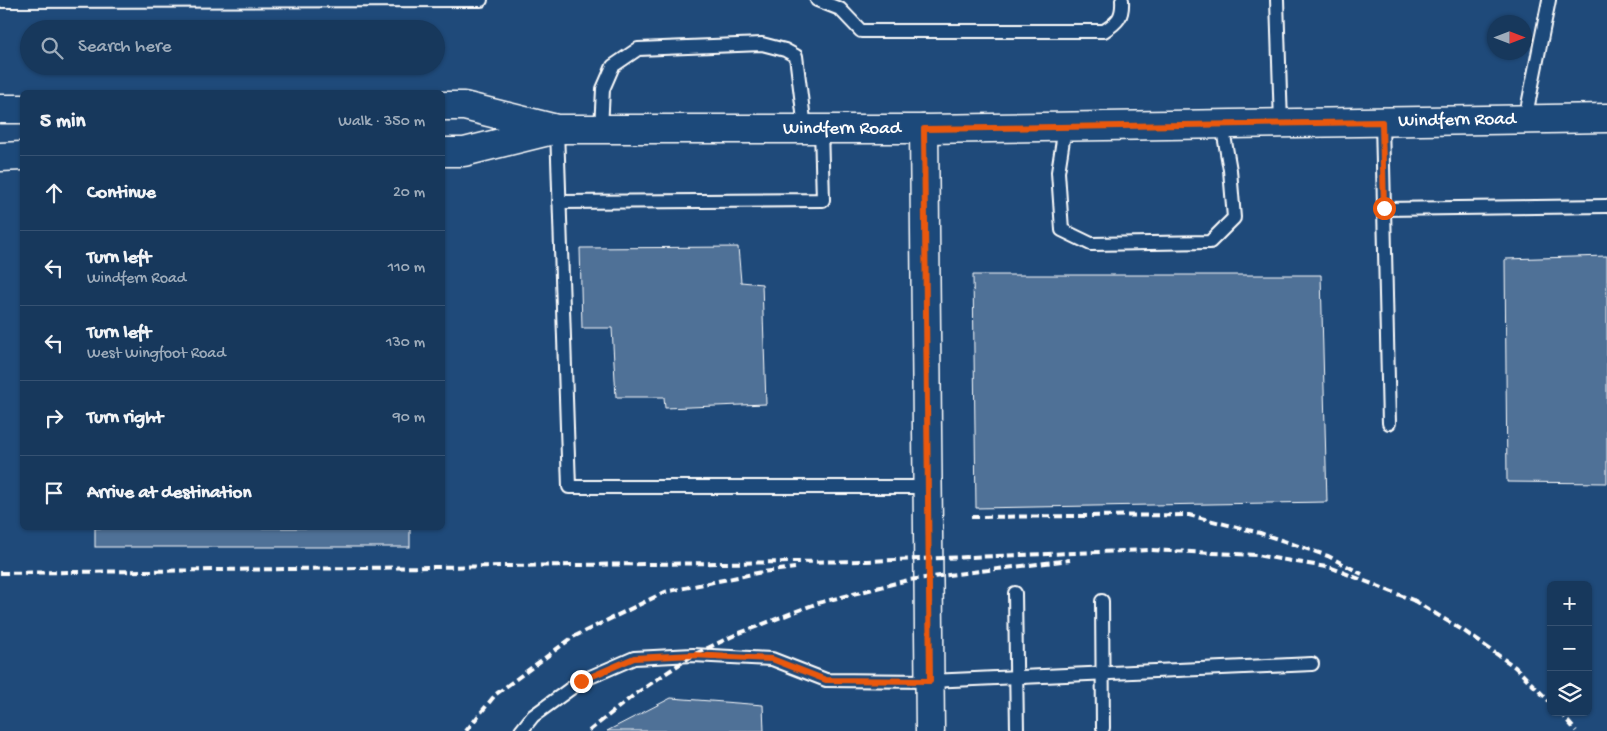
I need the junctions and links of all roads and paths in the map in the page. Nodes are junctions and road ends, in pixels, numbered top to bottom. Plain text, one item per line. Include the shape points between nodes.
1 (481, 0) edge
2 (817, 0) edge
3 (1122, 0) edge
4 (1277, 0) edge
5 (1549, 0) edge
6 (0, 1) edge
7 (445, 106) edge
8 (0, 109) edge
9 (20, 109) edge
10 (1607, 118) edge
11 (1525, 120) junction
12 (1382, 122) junction
13 (1222, 124) junction
14 (1282, 124) junction
15 (1066, 127) junction
16 (813, 128) junction
17 (556, 129) junction
18 (601, 129) junction
19 (924, 129) junction
20 (445, 152) edge
21 (20, 156) edge
22 (0, 157) edge
23 (559, 202) junction
24 (1607, 206) edge
25 (1384, 208) junction
26 (1388, 423) dead end
27 (928, 487) junction
28 (1015, 593) dead end
29 (1102, 601) dead end
30 (1312, 664) dead end
31 (1102, 673) junction
32 (1016, 677) junction
33 (930, 681) junction
34 (1103, 728) dead end
35 (521, 731) edge
36 (930, 731) edge
37 (1017, 731) edge

1 - 6 lane
2 - 3 lane via 840,10 861,31 1104,30 1115,23 1122,12
4 - 14 lane
5 - 11 lane
7 - 17 street, Windfern Road via 464,106
8 - 9 street
10 - 11 street, Windfern Road
11 - 12 street, Windfern Road
12 - 14 street, Windfern Road
12 - 25 lane
13 - 14 street, Windfern Road
13 - 15 street, Windfern Road
13 - 15 lane via 1234,218 1210,242 1090,244 1062,230 1058,172
15 - 19 street, Windfern Road
16 - 18 street, Windfern Road
16 - 18 lane via 796,56 762,44 638,49 613,66 603,89
16 - 19 street, Windfern Road
16 - 23 lane via 823,200
17 - 18 street, Windfern Road
17 - 20 street, Windfern Road via 464,152
17 - 23 lane
19 - 27 street
21 - 22 street
23 - 27 lane via 569,487
24 - 25 lane
25 - 26 lane
27 - 33 street
28 - 32 lane
29 - 31 lane
30 - 31 lane
31 - 32 lane
31 - 34 lane
32 - 33 lane
32 - 37 lane
33 - 35 lane via 826,680 772,659 693,655 634,658 581,681 533,716
33 - 36 street

